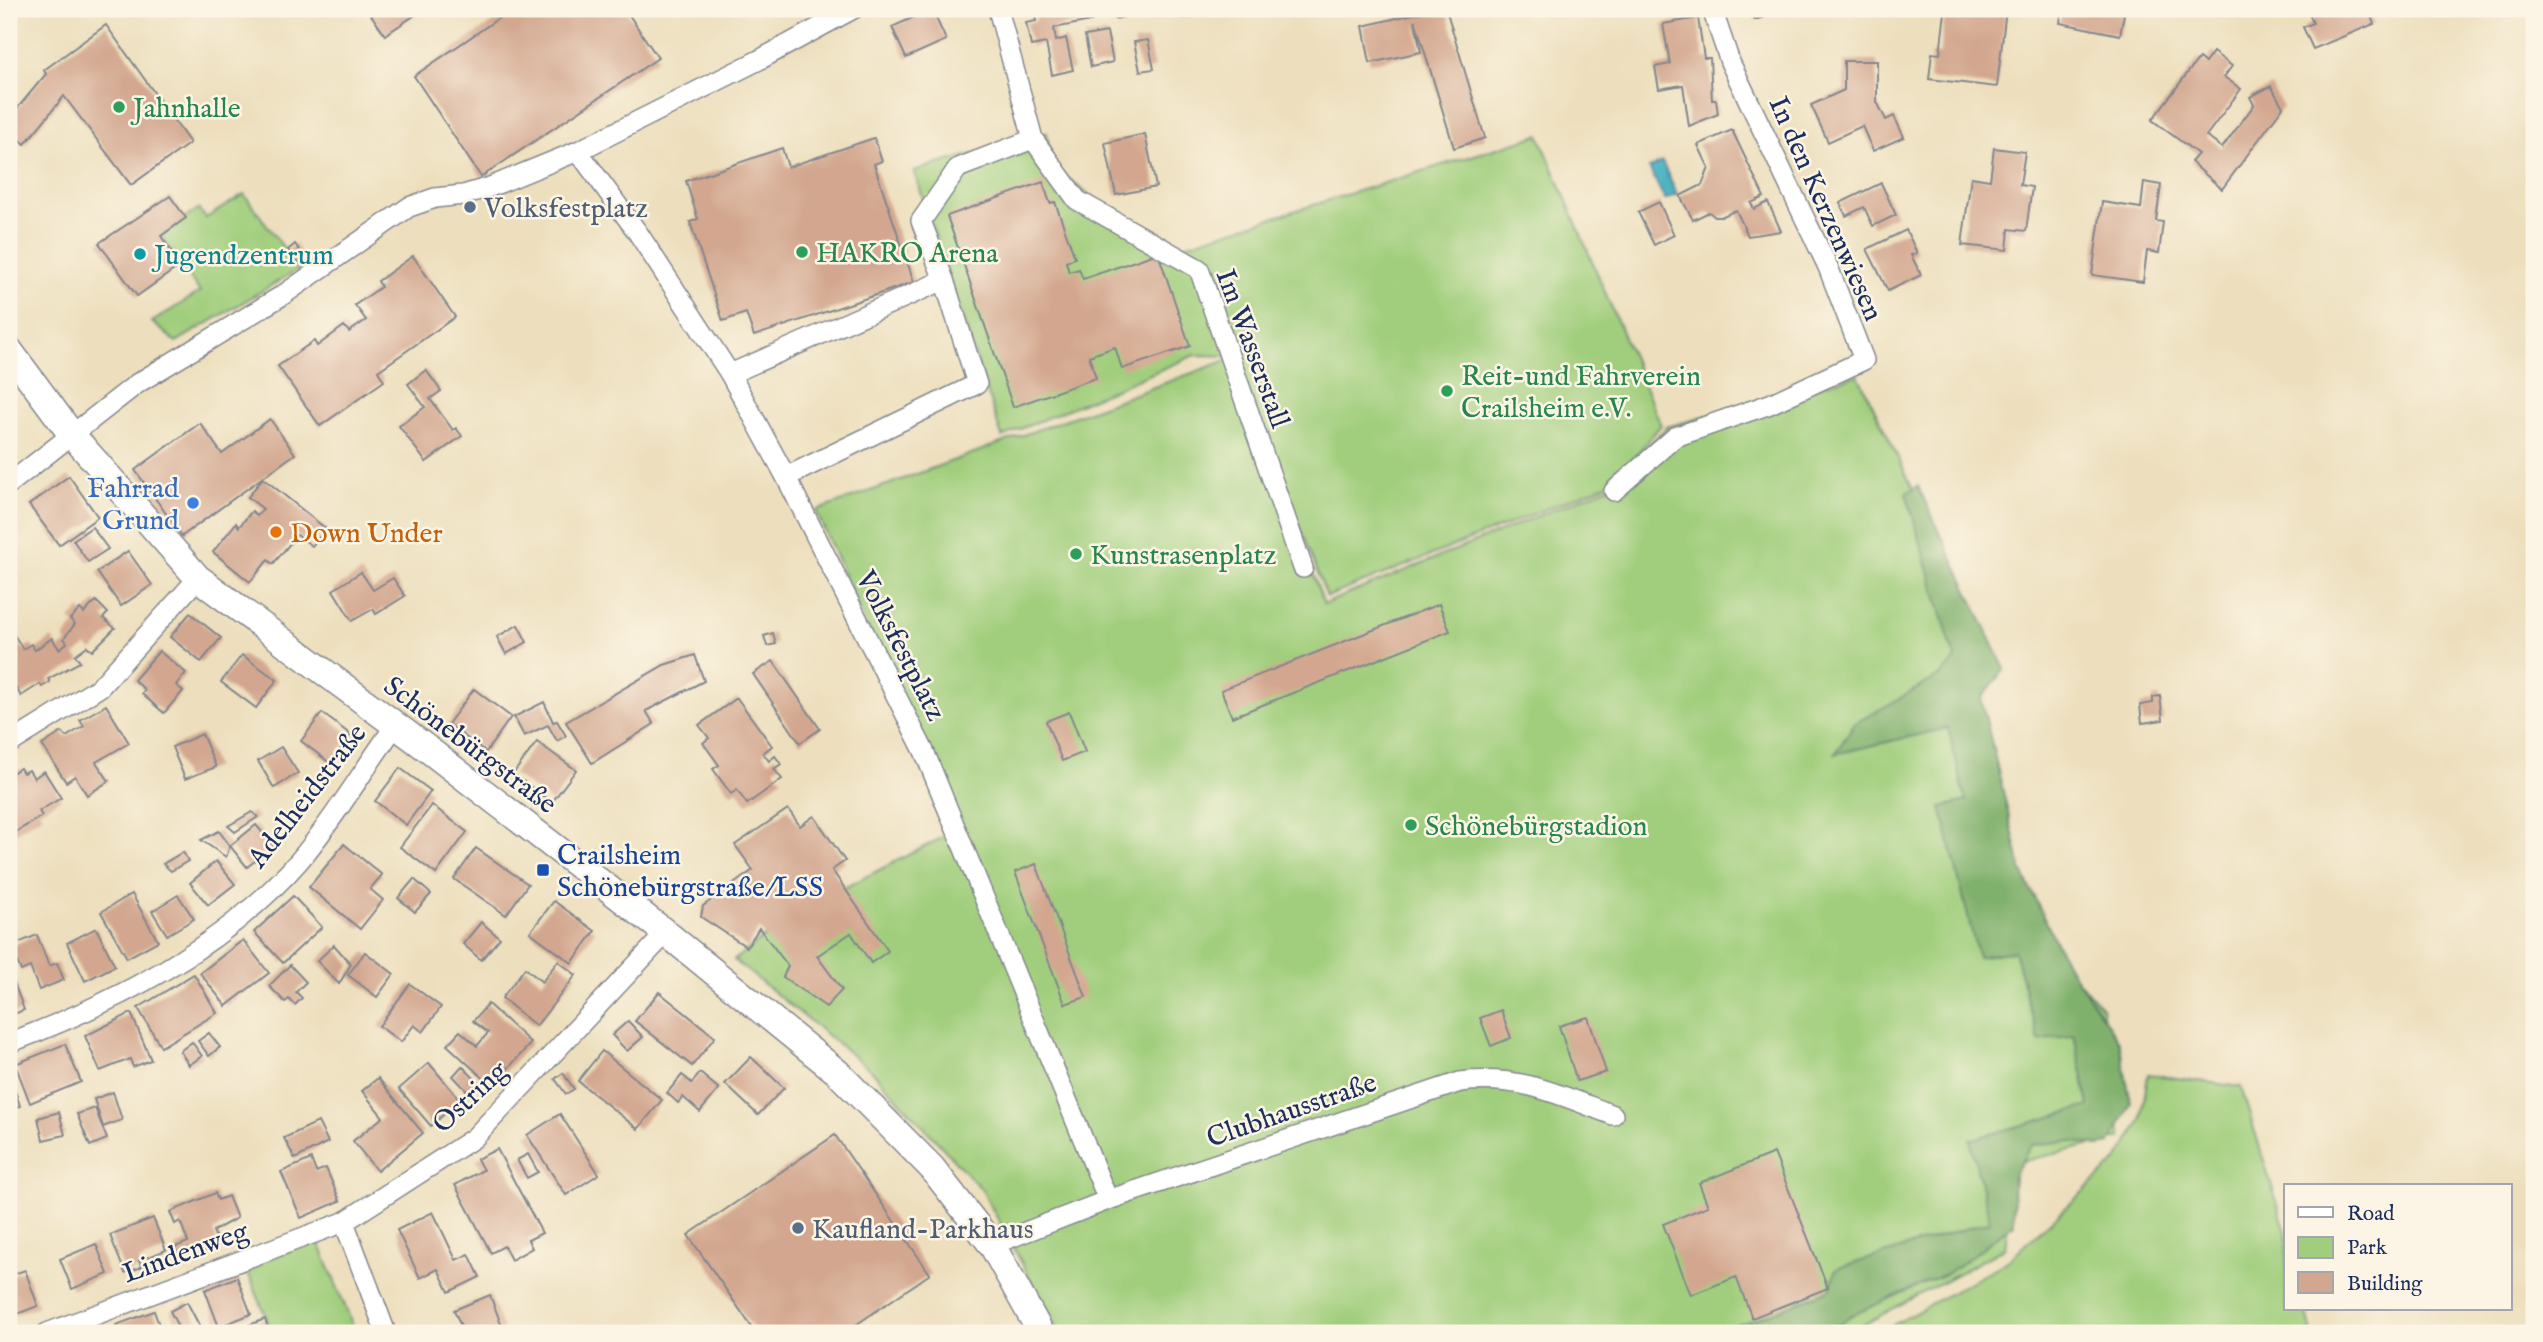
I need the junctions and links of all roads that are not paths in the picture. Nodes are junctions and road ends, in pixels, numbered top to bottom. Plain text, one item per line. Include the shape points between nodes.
1 (853, 9) edge
2 (998, 9) edge
3 (1712, 9) edge
4 (1033, 139) junction
5 (578, 151) junction
6 (944, 280) junction
7 (9, 350) edge
8 (730, 374) junction
9 (72, 435) junction
10 (786, 477) junction
11 (9, 484) edge
12 (1614, 491) dead end
13 (1303, 568) dead end
14 (198, 578) junction
15 (395, 726) junction
16 (9, 744) edge
17 (666, 933) junction
18 (9, 1043) edge
19 (1613, 1115) dead end
20 (1108, 1200) junction
21 (344, 1222) junction
22 (992, 1245) junction
23 (47, 1333) edge
24 (386, 1333) edge
25 (1041, 1333) edge

1 - 5 street
2 - 4 street, Im Wasserstall
3 - 12 street, In den Kerzenwiesen via 1730,62 1828,267 1864,360 1770,404 1675,437
4 - 6 street via 958,169 922,221
4 - 13 street, Im Wasserstall via 1077,200 1199,269
5 - 8 street, Volksfestplatz
5 - 9 street via 490,187 409,207 283,295 149,376
6 - 8 street
6 - 10 street via 976,384
7 - 9 main road, Schönebürgstraße
8 - 10 street, Volksfestplatz
9 - 11 street
9 - 14 main road, Schönebürgstraße
10 - 20 street, Volksfestplatz via 924,751
14 - 15 main road, Schönebürgstraße
14 - 16 street via 100,687
15 - 17 main road, Schönebürgstraße
15 - 18 street, Adelheidstraße via 299,860 242,917 149,981
17 - 21 street, Ostring via 474,1138
17 - 22 main road, Schönebürgstraße via 837,1072 932,1168
19 - 20 street, Clubhausstraße via 1525,1082 1490,1078 1460,1082
20 - 22 street, Clubhausstraße
21 - 23 street, Lindenweg
21 - 24 street
22 - 25 main road, Schönebürgstraße

